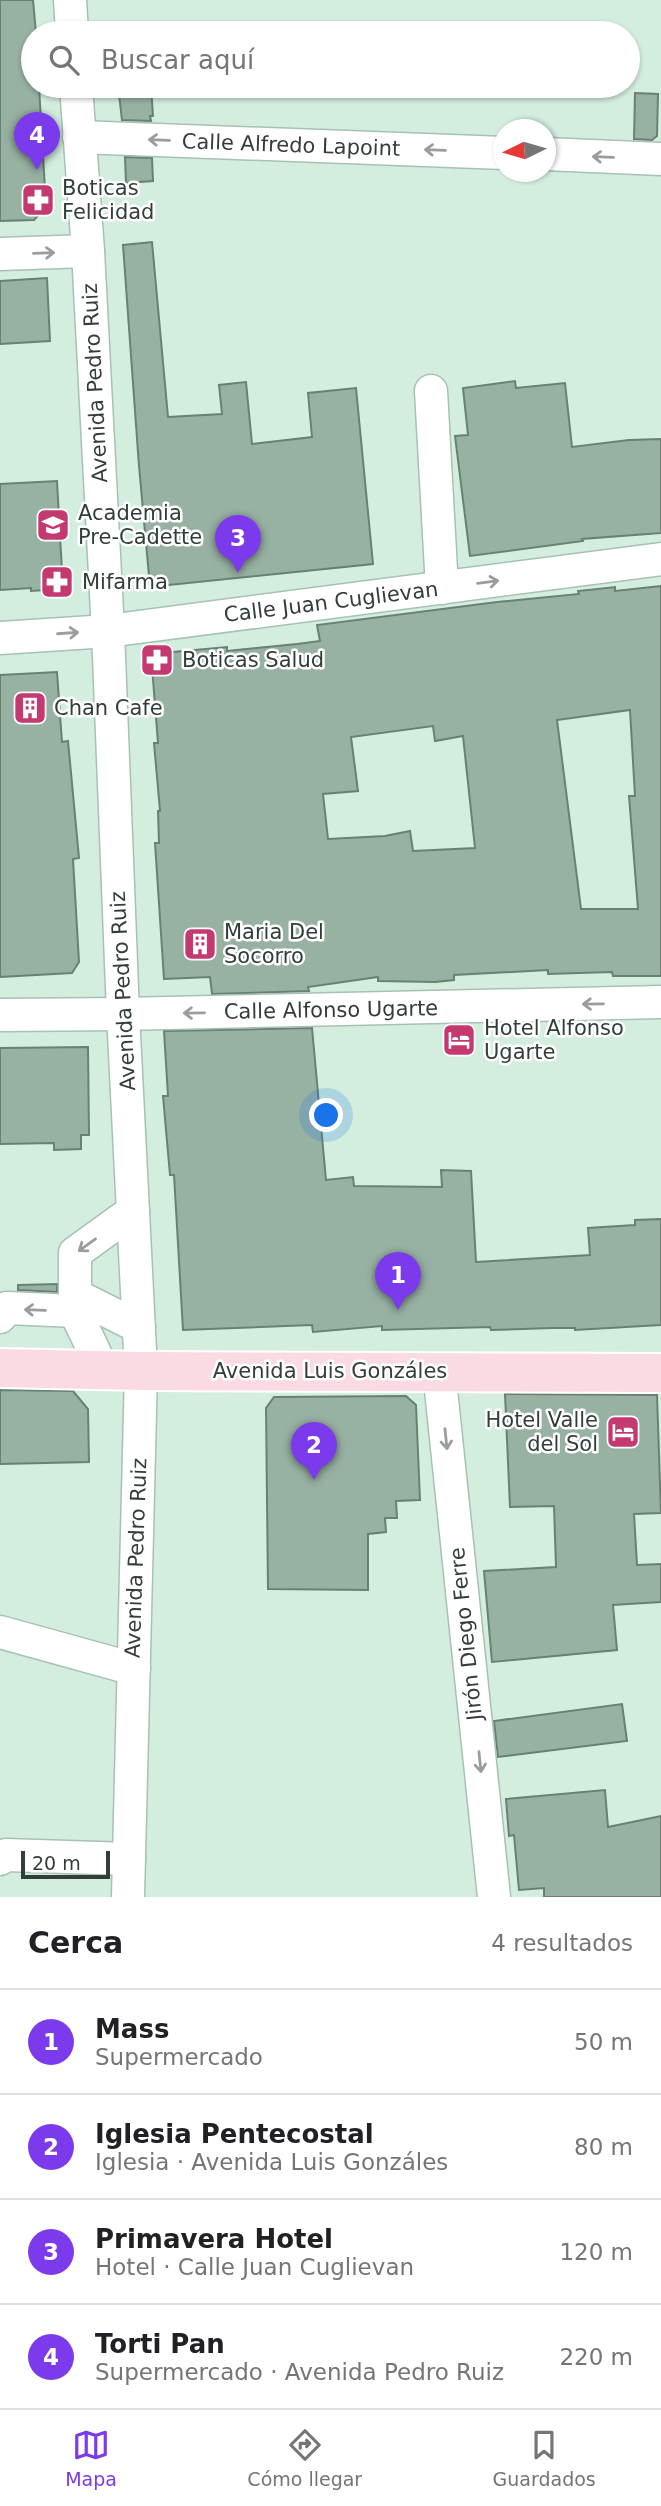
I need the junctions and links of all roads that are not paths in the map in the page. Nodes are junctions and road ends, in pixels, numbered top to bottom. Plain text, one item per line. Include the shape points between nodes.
1 (70, 0) edge
2 (71, 21) edge
3 (77, 98) edge
4 (79, 137) junction
5 (493, 153) edge
6 (556, 155) edge
7 (661, 159) edge
8 (88, 251) junction
9 (0, 254) edge
10 (432, 391) dead end
11 (661, 559) edge
12 (442, 588) junction
13 (108, 631) junction
14 (0, 638) edge
15 (661, 1002) edge
16 (0, 1014) edge
17 (123, 1014) junction
18 (133, 1211) junction
19 (75, 1303) junction
20 (0, 1317) edge
21 (139, 1327) junction
22 (0, 1368) edge
23 (103, 1370) junction
24 (141, 1371) junction
25 (439, 1371) junction
26 (661, 1373) edge
27 (0, 1632) edge
28 (134, 1668) junction
29 (0, 1859) edge
30 (129, 1859) junction
31 (128, 1897) edge
32 (494, 1897) edge

1 - 2 street
3 - 4 street, Avenida Pedro Ruiz
5 -> 4 street, Calle Alfredo Lapoint
4 - 8 street, Avenida Pedro Ruiz
7 -> 6 street
9 -> 8 street
8 - 13 street, Avenida Pedro Ruiz
10 - 12 street
12 -> 11 street, Calle Juan Cuglievan
12 - 13 street, Calle Juan Cuglievan
14 -> 13 street, Calle Juan Cuglievan
13 - 17 street, Avenida Pedro Ruiz
15 -> 17 street, Calle Alfonso Ugarte
16 - 17 street, Calle Alfonso Ugarte
17 - 18 street, Avenida Pedro Ruiz
18 -> 19 street via 75,1253
18 - 21 street, Avenida Pedro Ruiz
19 -> 20 street via 7,1308
19 - 21 street
19 - 23 street
21 - 24 street, Avenida Pedro Ruiz
22 - 23 main road, Avenida Luis Gonzáles
23 - 24 main road, Avenida Luis Gonzáles
24 - 25 main road, Avenida Luis Gonzáles
24 - 28 street, Avenida Pedro Ruiz
25 - 26 main road, Avenida Luis Gonzáles
25 -> 32 street, Jirón Diego Ferre
27 - 28 street
28 - 30 street, Avenida Pedro Ruiz
29 - 30 street via 6,1855
30 - 31 street, Avenida Pedro Ruiz

